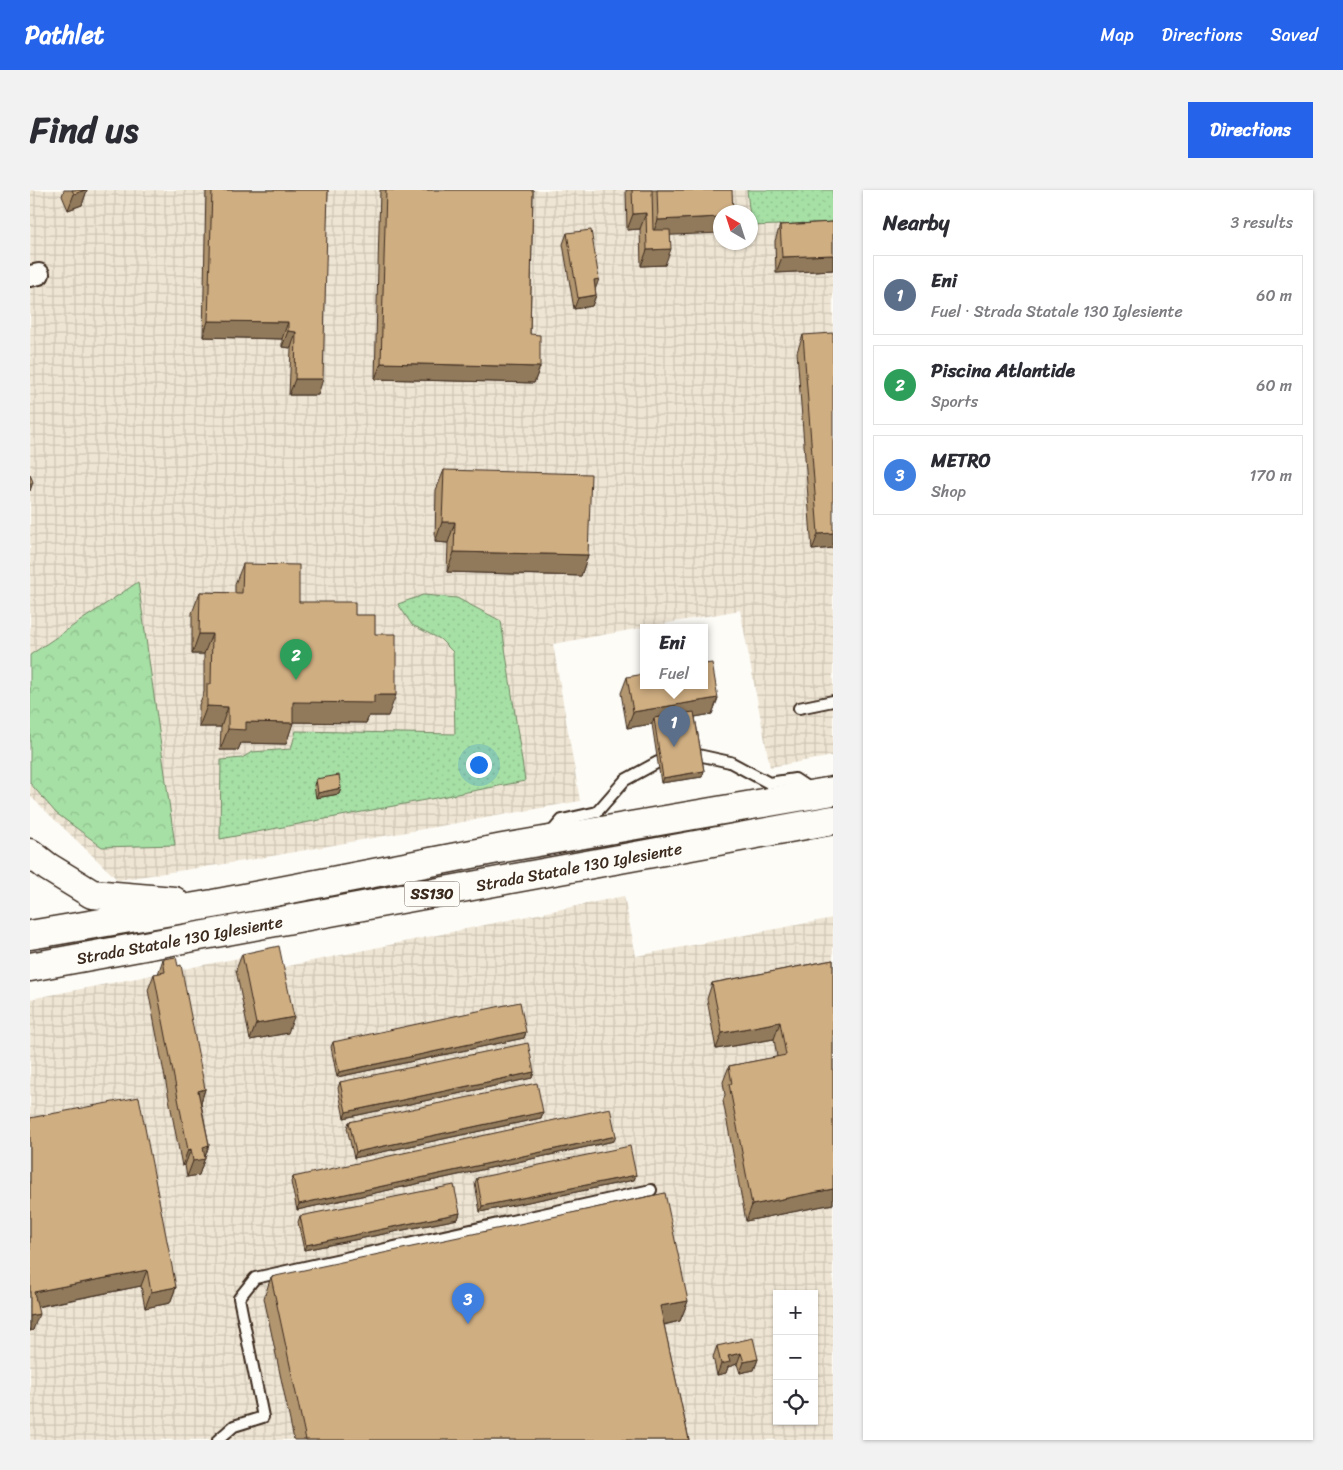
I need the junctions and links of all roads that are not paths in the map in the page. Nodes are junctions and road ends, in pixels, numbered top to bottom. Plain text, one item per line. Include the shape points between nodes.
1 (833, 701) edge
2 (799, 708) dead end
3 (698, 755) edge
4 (658, 762) edge
5 (825, 793) edge
6 (833, 820) edge
7 (544, 841) junction
8 (30, 853) edge
9 (212, 904) junction
10 (30, 935) edge
11 (30, 967) edge
12 (651, 1190) dead end
13 (218, 1440) edge

1 - 2 lane
3 - 5 lane via 730,762 769,783 795,779
4 - 7 lane via 625,780 597,812 562,820
5 - 7 highway, Strada Statale 130 Iglesiente / SS130
6 - 11 highway, Strada Statale 130 Iglesiente / SS130
7 - 9 highway, Strada Statale 130 Iglesiente / SS130
8 - 9 highway via 92,894
9 - 10 highway, Strada Statale 130 Iglesiente / SS130
12 - 13 lane via 255,1278 239,1298 263,1417 234,1426

